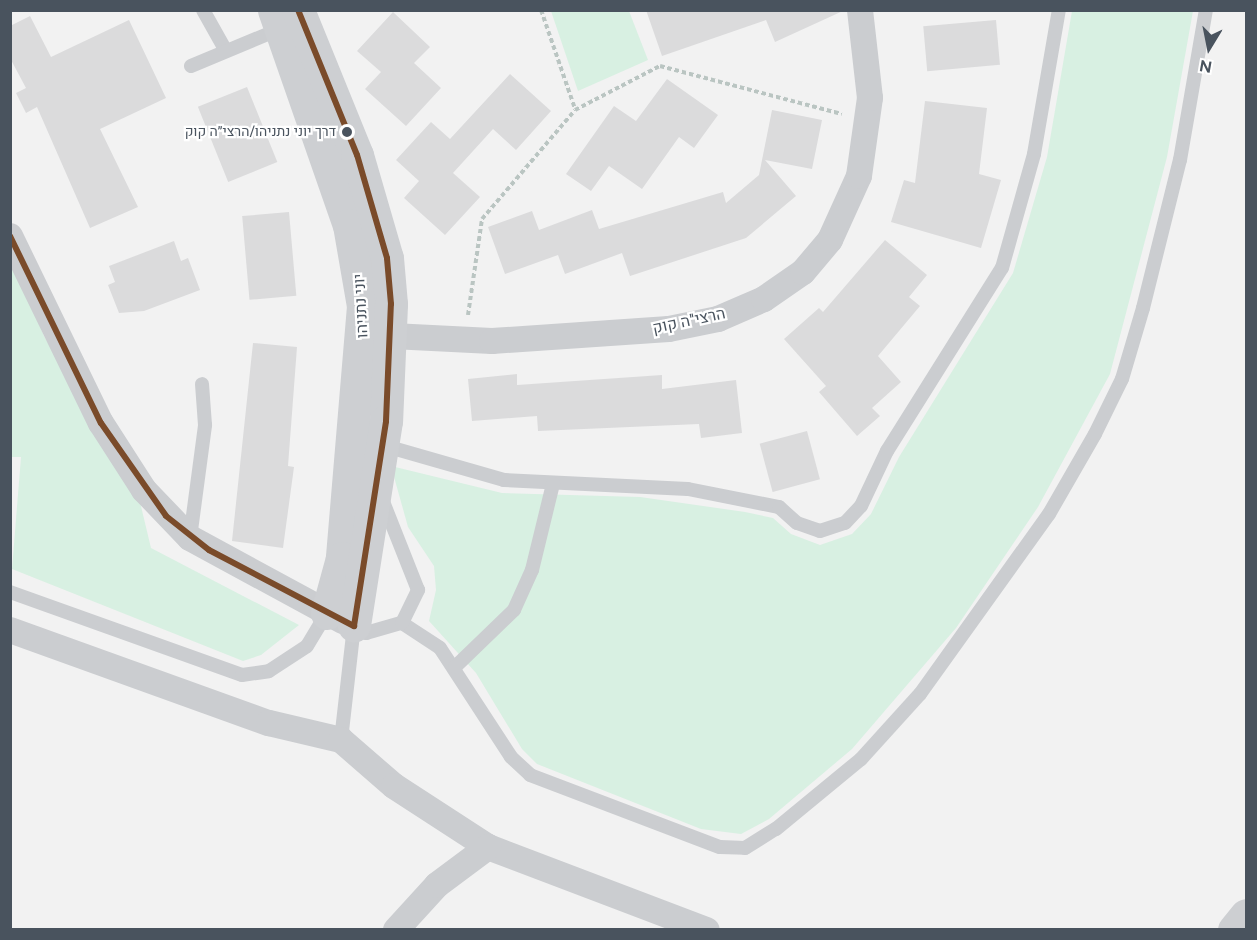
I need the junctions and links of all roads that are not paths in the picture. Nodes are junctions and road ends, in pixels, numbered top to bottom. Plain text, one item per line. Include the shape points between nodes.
1 (203, 10) edge
2 (860, 10) edge
3 (1059, 10) edge
4 (1206, 10) edge
5 (284, 17) edge
6 (226, 51) junction
7 (191, 66) dead end
8 (10, 236) edge
9 (392, 336) junction
10 (202, 384) dead end
11 (382, 445) junction
12 (377, 483) junction
13 (553, 484) junction
14 (190, 538) junction
15 (10, 592) edge
16 (341, 620) junction
17 (402, 623) junction
18 (10, 630) edge
19 (455, 667) junction
20 (341, 740) junction
21 (488, 847) junction
22 (1246, 915) edge
23 (396, 930) edge
24 (707, 930) edge
25 (1234, 930) edge

1 - 6 lane
2 - 9 street, הרצי"ה קוק via 870,61 868,121 859,176 830,240 803,272 764,299 718,319 669,329 464,340
3 - 13 lane via 1034,154 1002,268 888,451 861,506 845,523 820,531 797,523 779,507 688,489
4 - 19 lane via 1180,160 1122,379 1049,514 967,636 861,759 776,829 745,848 720,847 530,775 511,757
5 - 6 lane
5 - 9 street, יוני נתניהו via 357,154 387,258
5 - 16 street, יוני נתניהו via 346,215 363,306 342,558
6 - 7 lane
8 - 14 street via 122,460
9 - 11 street, יוני נתניהו
10 - 14 lane via 205,425
11 - 12 street, יוני נתניהו
11 - 13 lane via 504,480
12 - 16 street, יוני נתניהו
12 - 17 lane via 392,531 415,572 413,608
13 - 19 lane via 538,550 514,610
14 - 16 street
15 - 16 lane via 242,675 269,671
16 - 17 lane via 375,632
16 - 20 lane
17 - 19 lane via 440,648
18 - 20 street via 268,723
20 - 21 street via 394,786
21 - 23 street via 437,885
21 - 24 street
22 - 25 street

